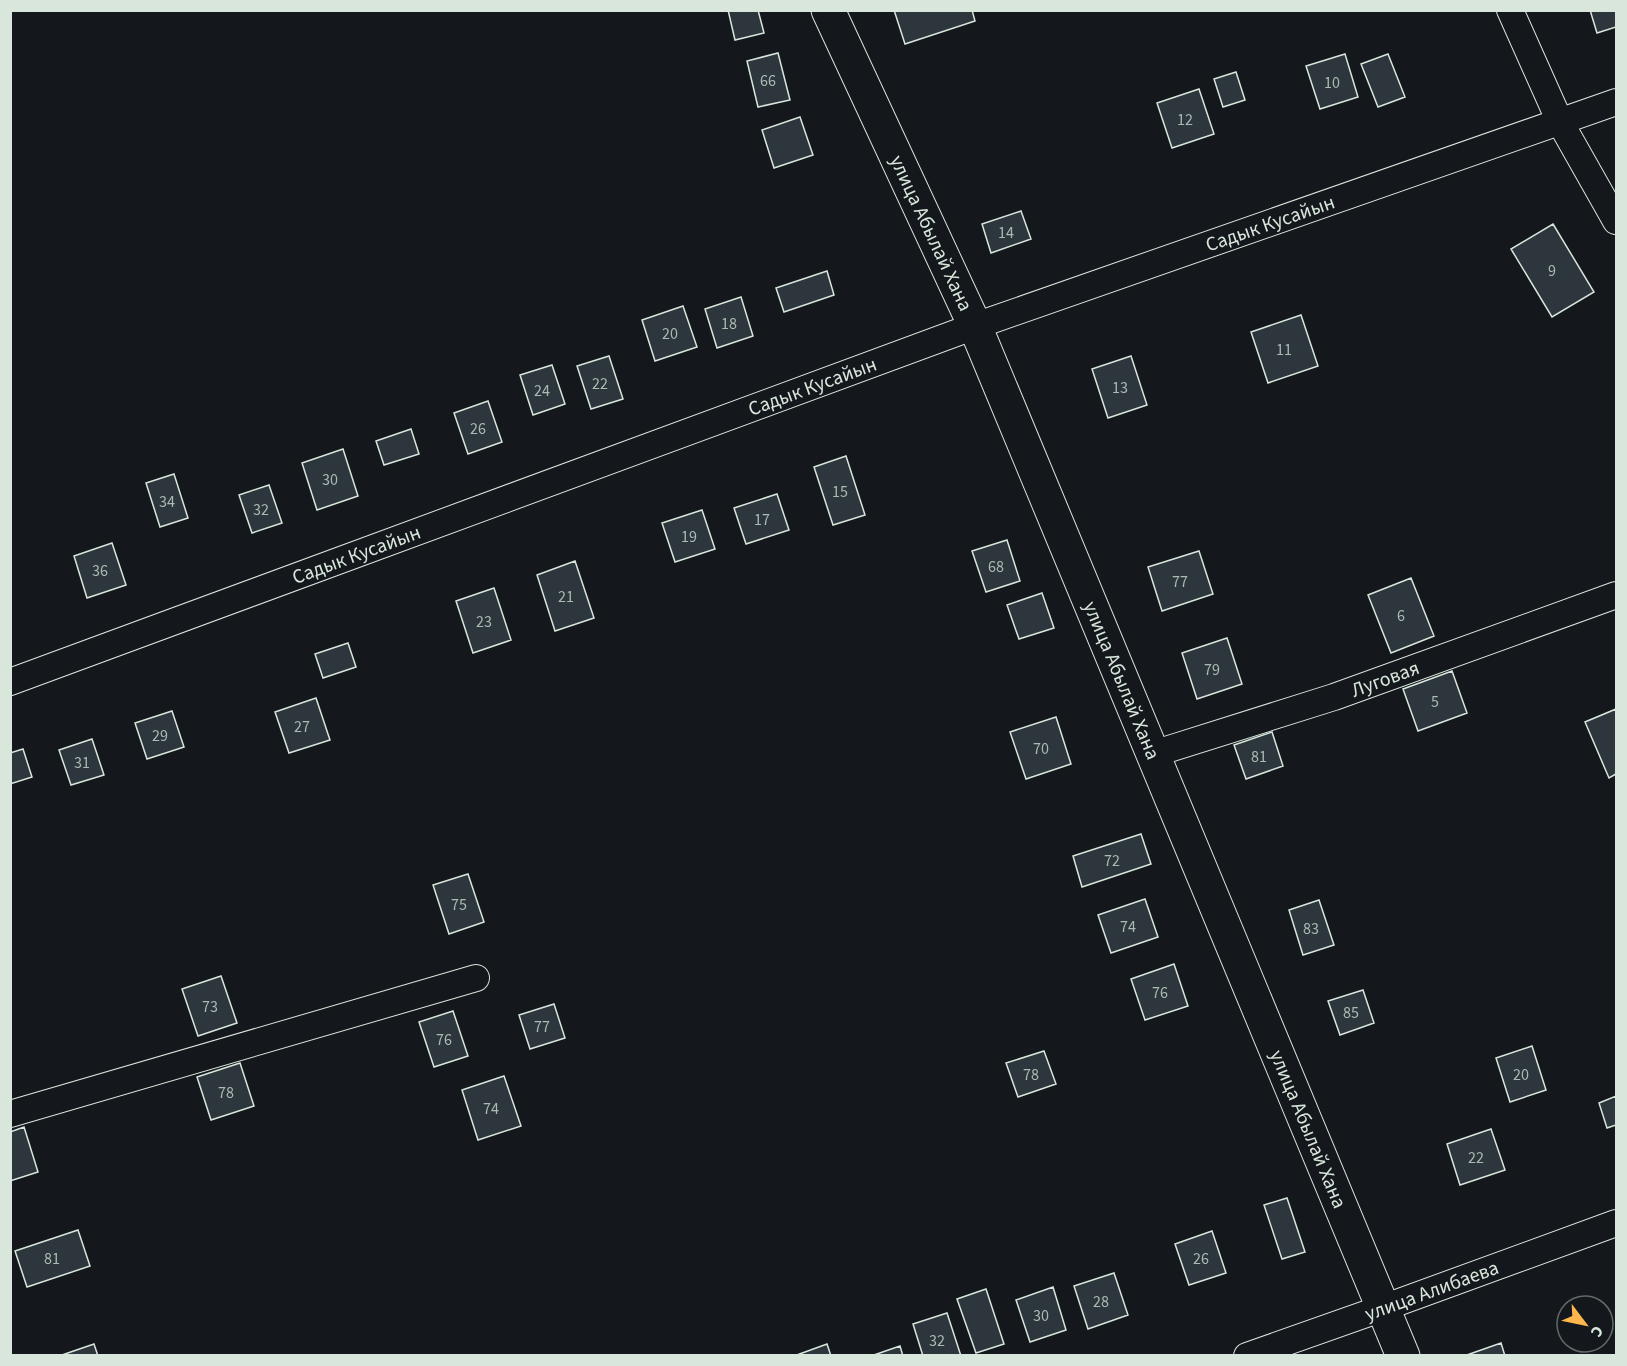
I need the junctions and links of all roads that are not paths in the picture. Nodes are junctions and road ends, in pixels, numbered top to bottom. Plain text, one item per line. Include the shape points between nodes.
1 (828, 10) edge
2 (1510, 10) edge
3 (1617, 102) edge
4 (1560, 122) junction
5 (1617, 220) edge
6 (975, 326) junction
7 (1617, 596) edge
8 (10, 682) edge
9 (1153, 754) junction
10 (476, 978) dead end
11 (10, 1114) edge
12 (1617, 1223) edge
13 (1383, 1308) junction
14 (1247, 1356) edge
15 (1403, 1356) edge

1 - 6 street, улица Абылай Хана
2 - 4 street
3 - 4 street, Садык Кусайын
4 - 5 street
4 - 6 street, Садык Кусайын
6 - 8 street, Садык Кусайын
6 - 9 street, улица Абылай Хана
7 - 9 street, Луговая via 1334,696
9 - 13 street, улица Абылай Хана
10 - 11 street
12 - 13 street, улица Алибаева
13 - 14 street, улица Алибаева
13 - 15 street, улица Абылай Хана

